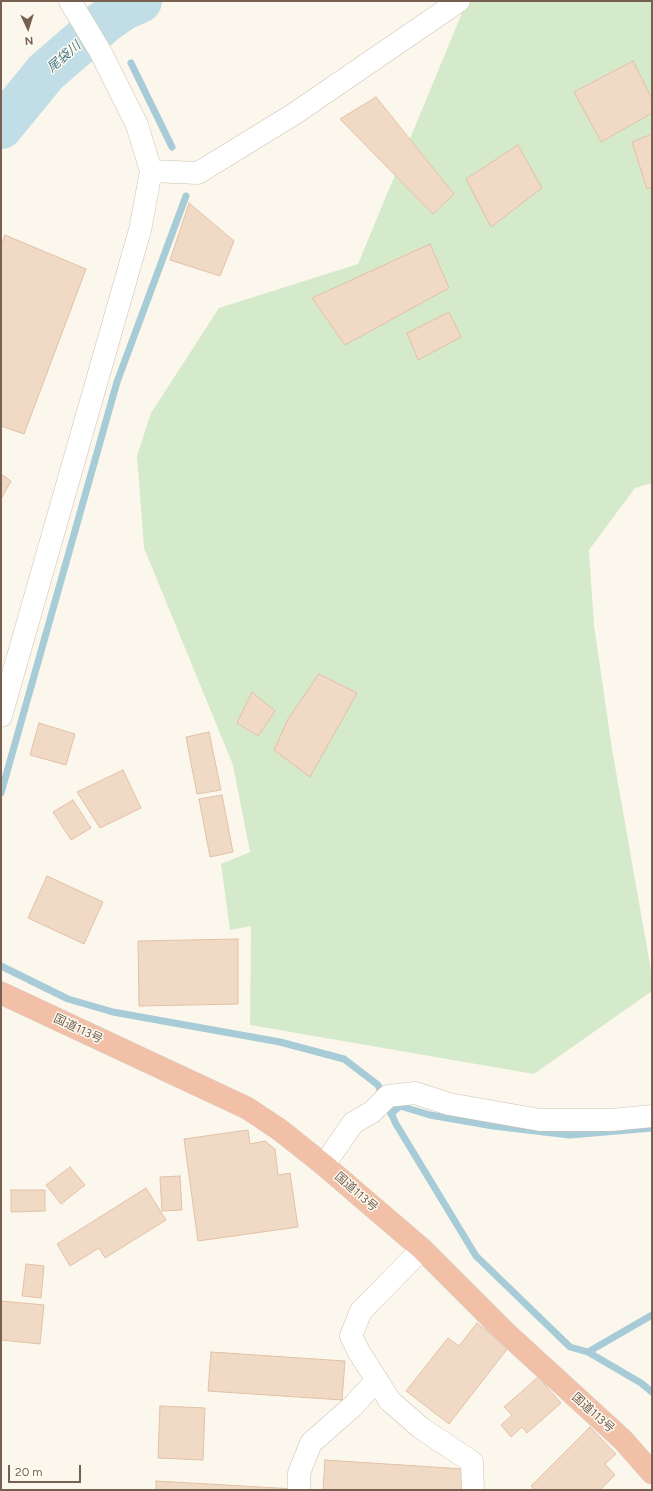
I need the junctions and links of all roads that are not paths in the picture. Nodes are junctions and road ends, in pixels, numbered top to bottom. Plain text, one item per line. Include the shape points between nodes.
1 (70, 1) edge
2 (459, 1) edge
3 (151, 171) junction
4 (1, 716) edge
5 (1, 993) edge
6 (652, 1116) edge
7 (324, 1165) junction
8 (422, 1249) junction
9 (377, 1380) junction
10 (652, 1473) edge
11 (299, 1490) edge
12 (473, 1490) edge

1 - 3 street via 100,51 137,125
2 - 3 street via 294,114 198,173
3 - 4 street via 140,230
5 - 7 highway, 国道113号 via 247,1108
6 - 7 street via 611,1120 540,1120 449,1104 415,1093 388,1096 372,1112 353,1123
7 - 8 highway, 国道113号
8 - 9 street via 361,1311 351,1336
8 - 10 highway, 国道113号 via 505,1332 623,1440
9 - 11 street via 353,1406 311,1443 299,1473
9 - 12 street via 390,1401 416,1423 472,1462

